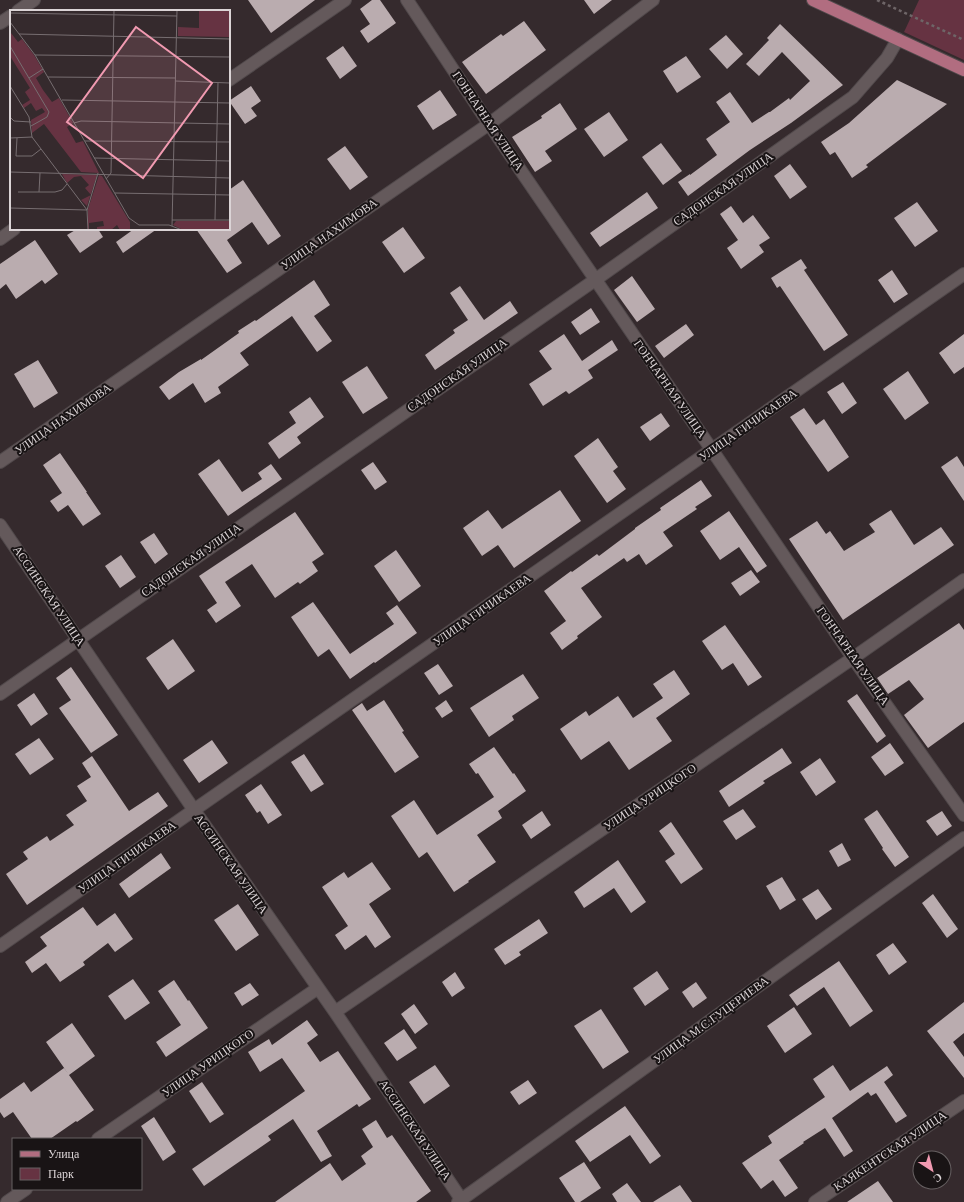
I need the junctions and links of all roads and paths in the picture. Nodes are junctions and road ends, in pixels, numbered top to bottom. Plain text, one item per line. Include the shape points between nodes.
1 (34, 0) edge
2 (345, 0) edge
3 (407, 0) edge
4 (653, 0) edge
5 (813, 0) edge
6 (877, 0) edge
7 (19, 10) edge
8 (10, 17) edge
9 (0, 23) edge
10 (898, 39) junction
11 (964, 40) edge
12 (964, 70) edge
13 (230, 79) edge
14 (489, 124) junction
15 (13, 230) edge
16 (0, 239) edge
17 (964, 274) edge
18 (595, 280) junction
19 (712, 450) junction
20 (0, 462) edge
21 (0, 525) edge
22 (964, 580) edge
23 (78, 639) junction
24 (853, 658) junction
25 (0, 694) edge
26 (194, 810) junction
27 (964, 815) edge
28 (964, 838) edge
29 (0, 946) edge
30 (318, 988) junction
31 (335, 1012) junction
32 (964, 1101) edge
33 (99, 1138) edge
34 (25, 1190) edge
35 (461, 1201) edge
36 (7, 1202) edge
37 (815, 1202) edge

1 - 7 street
2 - 13 street
3 - 14 street, ГОНЧАРНАЯ УЛИЦА
4 - 14 street, УЛИЦА НАХИМОВА
5 - 10 main road
6 - 11 path
8 - 9 street
10 - 12 main road
10 - 18 street, САДОНСКАЯ УЛИЦА via 887,58 853,97
14 - 18 street, ГОНЧАРНАЯ УЛИЦА
14 - 20 street, УЛИЦА НАХИМОВА
15 - 16 street
17 - 19 street, УЛИЦА ГИЧИКАЕВА
18 - 19 street, ГОНЧАРНАЯ УЛИЦА
18 - 23 street, САДОНСКАЯ УЛИЦА
19 - 24 street, ГОНЧАРНАЯ УЛИЦА
19 - 26 street, УЛИЦА ГИЧИКАЕВА
21 - 23 street, АССИНСКАЯ УЛИЦА
22 - 24 street, УЛИЦА УРИЦКОГО
23 - 25 street, САДОНСКАЯ УЛИЦА
23 - 26 street, АССИНСКАЯ УЛИЦА
24 - 27 street, ГОНЧАРНАЯ УЛИЦА
24 - 31 street, УЛИЦА УРИЦКОГО
26 - 29 street, УЛИЦА ГИЧИКАЕВА
26 - 30 street, АССИНСКАЯ УЛИЦА
28 - 35 street, УЛИЦА М.С.ГУЦЕРИЕВА
30 - 31 street, АССИНСКАЯ УЛИЦА
30 - 33 street, УЛИЦА УРИЦКОГО
31 - 35 street, АССИНСКАЯ УЛИЦА
32 - 37 street, КАЯКЕНТСКАЯ УЛИЦА
34 - 36 street

